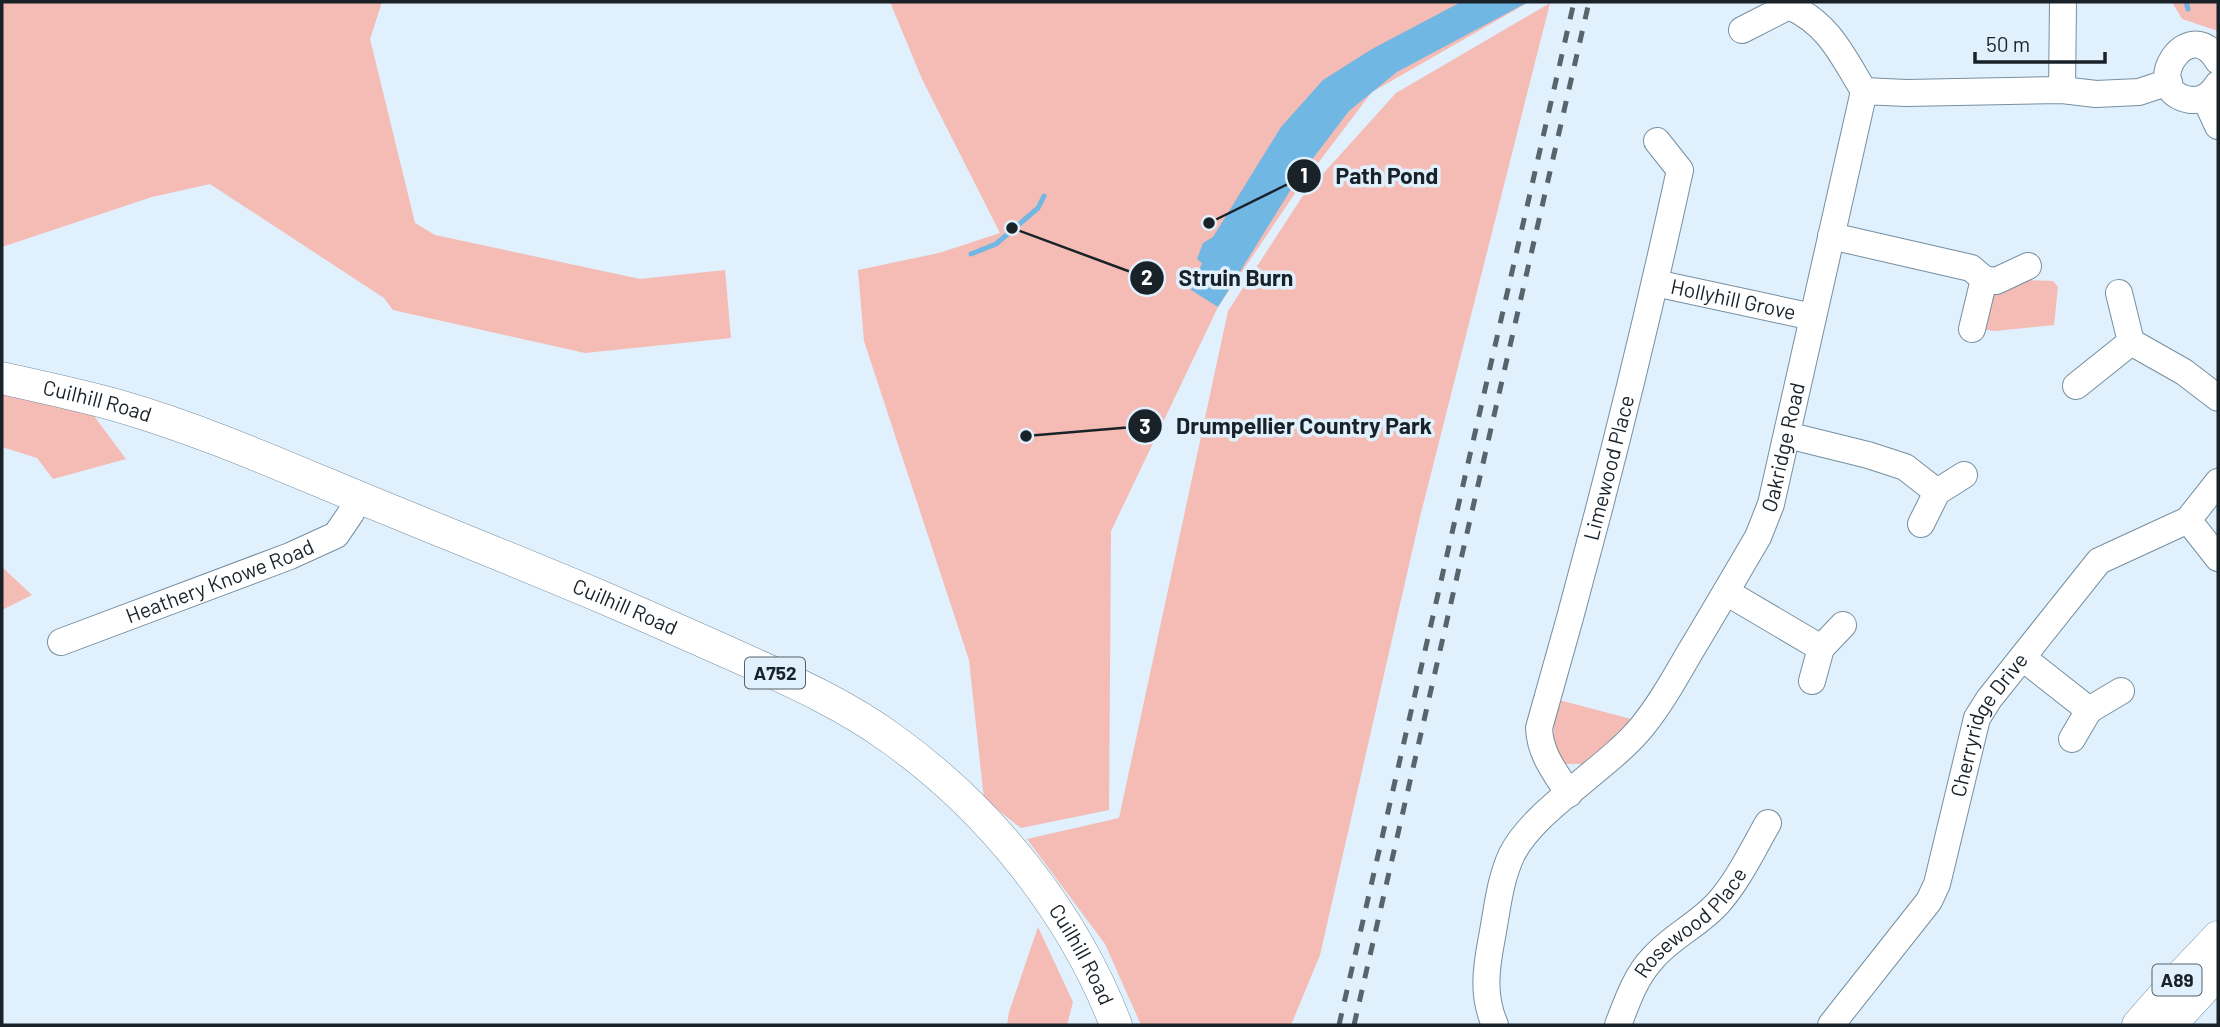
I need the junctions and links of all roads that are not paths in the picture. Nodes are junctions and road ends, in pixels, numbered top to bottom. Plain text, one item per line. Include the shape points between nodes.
1 (2063, 2) edge
2 (1790, 4) edge
3 (1742, 30) dead end
4 (2218, 61) edge
5 (2169, 82) junction
6 (2062, 90) junction
7 (1864, 91) junction
8 (2211, 91) edge
9 (2218, 126) edge
10 (1657, 141) dead end
11 (1831, 236) junction
12 (2028, 266) dead end
13 (1984, 279) junction
14 (1655, 283) junction
15 (2119, 293) dead end
16 (1813, 317) junction
17 (1972, 329) dead end
18 (2131, 342) junction
19 (2, 377) edge
20 (2076, 386) dead end
21 (2218, 398) edge
22 (1787, 435) junction
23 (1964, 475) dead end
24 (2218, 482) edge
25 (1937, 492) junction
26 (358, 497) junction
27 (2188, 520) junction
28 (1922, 524) dead end
29 (2218, 558) edge
30 (1726, 592) junction
31 (1843, 625) dead end
32 (61, 642) dead end
33 (1821, 648) junction
34 (2022, 657) junction
35 (1812, 681) dead end
36 (2121, 691) dead end
37 (2089, 710) junction
38 (2072, 739) dead end
39 (1569, 793) junction
40 (1768, 823) dead end
41 (2218, 937) edge
42 (2218, 972) edge
43 (1116, 1025) edge
44 (1495, 1025) edge
45 (1618, 1025) edge
46 (1831, 1025) edge
47 (2138, 1025) edge
48 (2170, 1025) edge

1 - 6 street
2 - 3 street
2 - 7 street via 1823,27
4 - 5 street via 2204,48 2182,49 2168,66
5 - 6 street via 2139,92
5 - 8 street via 2177,94 2190,100
6 - 7 street
7 - 11 street, Oakridge Road
8 - 9 street
10 - 14 street, Limewood Place via 1680,170
11 - 13 street via 1954,263 1971,268
11 - 16 street, Oakridge Road
12 - 13 street via 1996,281
13 - 17 street
14 - 16 street, Hollyhill Grove
14 - 39 street, Limewood Place via 1584,570 1539,728 1545,757
15 - 18 street
16 - 22 street, Oakridge Road
18 - 20 street
18 - 21 street
19 - 26 main road, Cuilhill Road / A752 via 119,406
22 - 25 street via 1905,467
22 - 30 street, Oakridge Road via 1765,521
23 - 25 street
24 - 27 street, Cherryridge Drive
25 - 28 street
26 - 32 street, Heathery Knowe Road via 336,536
26 - 43 main road, Cuilhill Road / A752 via 779,675 891,738 964,799 1028,872 1087,962
27 - 29 street
27 - 34 street, Cherryridge Drive via 2099,561
30 - 33 street
30 - 39 street, Oakridge Road via 1641,728
31 - 33 street
33 - 35 street
34 - 37 street
34 - 46 street, Cherryridge Drive via 1977,718 1937,884
36 - 37 street
37 - 38 street
39 - 44 street, Oakridge Road via 1522,839 1503,880 1485,976
40 - 45 street, Rosewood Place via 1721,900 1646,966
41 - 47 main road, A89
42 - 48 main road, A89

